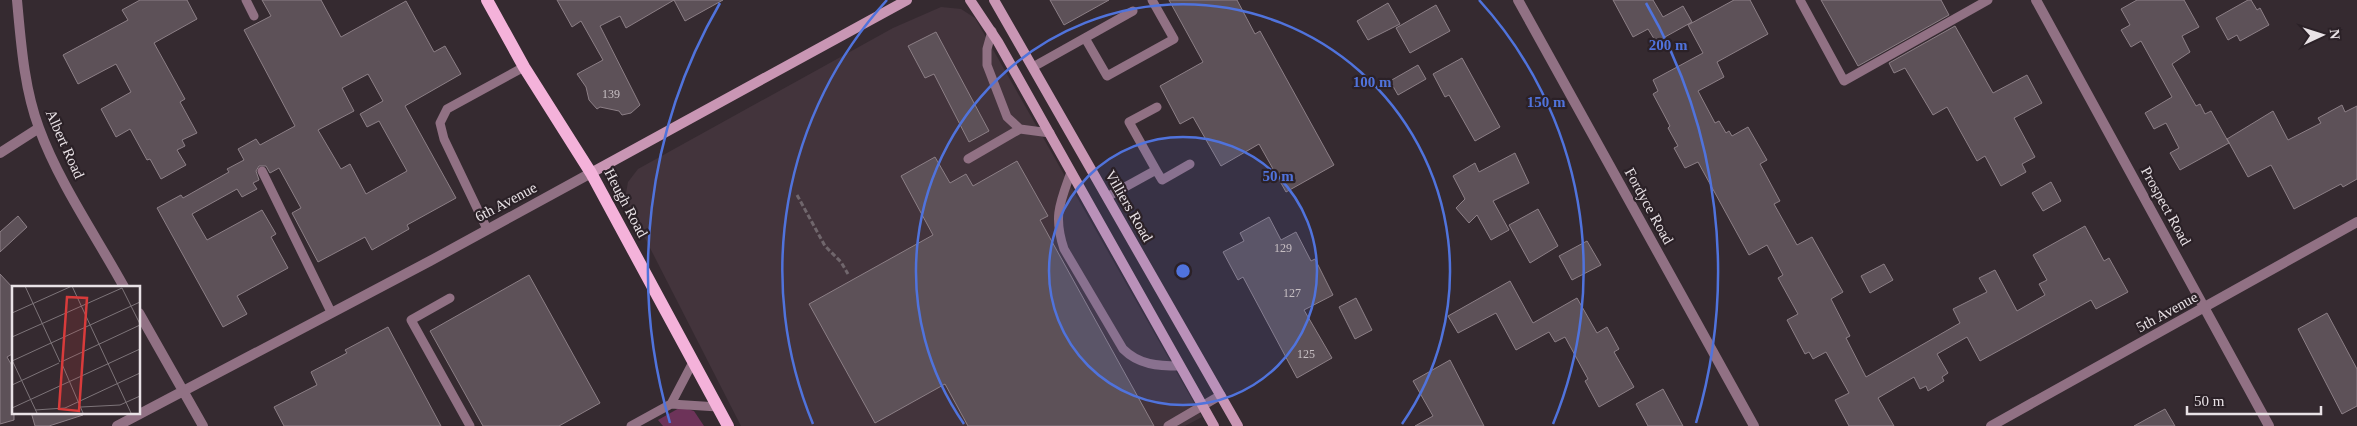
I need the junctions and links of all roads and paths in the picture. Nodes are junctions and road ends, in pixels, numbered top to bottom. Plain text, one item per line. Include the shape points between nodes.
1 (17, 0) edge
2 (246, 0) edge
3 (487, 0) edge
4 (907, 0) edge
5 (970, 0) edge
6 (994, 0) edge
7 (1152, 0) edge
8 (1518, 0) edge
9 (1800, 0) edge
10 (1988, 0) edge
11 (2036, 0) edge
12 (1133, 11) dead end
13 (254, 16) dead end
14 (992, 31) junction
15 (1085, 38) junction
16 (524, 67) junction
17 (1033, 67) junction
18 (1157, 107) dead end
19 (39, 128) junction
20 (1020, 129) junction
21 (1050, 133) junction
22 (0, 153) edge
23 (968, 159) dead end
24 (1190, 164) dead end
25 (1156, 170) junction
26 (262, 171) dead end
27 (1072, 172) junction
28 (591, 173) junction
29 (797, 195) dead end
30 (1107, 197) junction
31 (2357, 222) edge
32 (487, 229) junction
33 (848, 274) dead end
34 (123, 286) edge
35 (450, 298) dead end
36 (2205, 308) junction
37 (331, 312) junction
38 (140, 314) edge
39 (693, 362) junction
40 (1180, 366) junction
41 (183, 391) junction
42 (1221, 395) junction
43 (671, 404) junction
44 (1203, 407) junction
45 (718, 408) junction
46 (140, 414) edge
47 (140, 414) edge
48 (117, 426) edge
49 (202, 426) edge
50 (470, 426) edge
51 (631, 426) edge
52 (728, 426) edge
53 (1168, 426) edge
54 (1214, 426) edge
55 (1238, 426) edge
56 (1754, 426) edge
57 (1991, 426) edge
58 (2269, 426) edge

1 - 19 street, Albert Road via 23,57
2 - 13 lane
3 - 16 main road, Heugh Road
4 - 28 street, 6th Avenue
5 - 14 street
6 - 17 street, Villiers Road
7 - 15 lane via 1174,38 1107,76
8 - 56 street, Fordyce Road
9 - 10 lane via 1844,80
11 - 36 street, Prospect Road
12 - 15 lane
14 - 20 lane via 987,65 1007,116
14 - 21 street
15 - 17 lane
16 - 28 main road, Heugh Road
16 - 32 lane via 447,109 440,123 444,139
17 - 30 street, Villiers Road
18 - 25 lane via 1130,122
19 - 22 street
19 - 34 street, Albert Road via 60,174
20 - 21 lane
20 - 23 lane
21 - 27 street
24 - 25 lane via 1162,180
25 - 30 lane
26 - 37 lane
27 - 40 street
27 - 40 lane via 1058,207 1057,219 1064,249 1122,349 1144,362
28 - 32 street, 6th Avenue
28 - 39 main road, Heugh Road
29 - 33 path via 825,246
30 - 42 street, Villiers Road
31 - 36 street, 5th Avenue
32 - 37 street, 6th Avenue
35 - 50 lane via 411,320
36 - 57 street, 5th Avenue
36 - 58 street, Prospect Road
37 - 41 street, 6th Avenue
38 - 41 street
39 - 43 lane
39 - 45 main road, Heugh Road
40 - 44 street
41 - 46 street, 6th Avenue
41 - 49 street
42 - 44 lane
42 - 55 street, Villiers Road
43 - 45 lane
43 - 51 lane
44 - 53 lane
44 - 54 street
45 - 52 main road, Heugh Road
47 - 48 street, 6th Avenue

